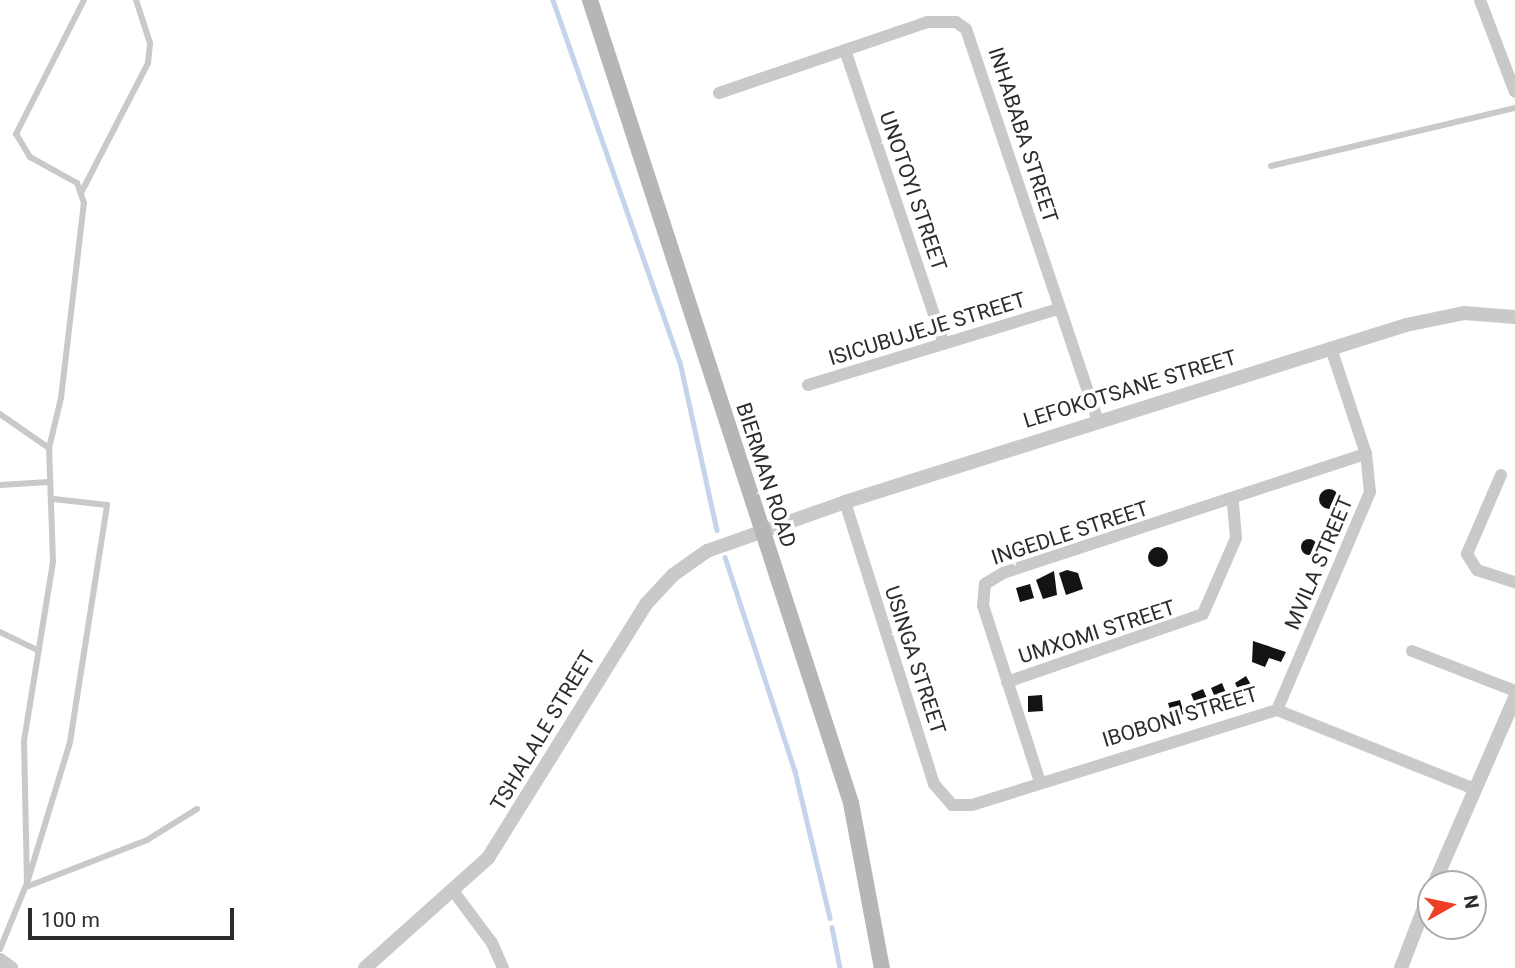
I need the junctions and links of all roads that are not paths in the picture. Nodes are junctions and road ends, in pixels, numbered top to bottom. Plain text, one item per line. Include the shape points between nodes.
1 (84, 0) edge
2 (136, 0) edge
3 (590, 0) edge
4 (599, 0) edge
5 (1480, 0) edge
6 (845, 50) junction
7 (1515, 92) edge
8 (719, 93) dead end
9 (1515, 108) edge
10 (1271, 166) dead end
11 (82, 191) junction
12 (1058, 309) junction
13 (1515, 317) edge
14 (944, 344) junction
15 (1331, 348) junction
16 (808, 385) dead end
17 (0, 414) edge
18 (1098, 421) junction
19 (49, 448) junction
20 (1366, 454) junction
21 (1501, 475) dead end
22 (49, 482) junction
23 (0, 485) edge
24 (52, 499) junction
25 (1233, 500) junction
26 (845, 502) junction
27 (765, 529) junction
28 (1515, 582) edge
29 (0, 632) edge
30 (37, 650) junction
31 (1412, 651) dead end
32 (1007, 682) junction
33 (1515, 691) edge
34 (1515, 698) edge
35 (1277, 710) junction
36 (1040, 782) junction
37 (1475, 789) junction
38 (972, 805) joint
39 (197, 808) dead end
40 (1440, 870) edge
41 (26, 885) junction
42 (454, 892) junction
43 (1417, 926) edge
44 (0, 949) edge
45 (0, 960) edge
46 (12, 968) edge
47 (365, 968) edge
48 (503, 968) edge
49 (882, 968) edge
50 (890, 968) edge
51 (1401, 968) edge

1 - 11 lane via 16,134 22,150 77,183
2 - 11 lane via 150,43 148,63
3 - 27 main road, BIERMAN ROAD
4 - 27 main road, BIERMAN ROAD
5 - 7 street
6 - 8 street, INHABABA STREET
6 - 12 street, INHABABA STREET via 927,22 956,22 965,29
6 - 14 street, UNOTOYI STREET
9 - 10 lane
11 - 19 lane via 61,398
12 - 14 street, ISICUBUJEJE STREET
12 - 18 street, INHABABA STREET
13 - 15 street, LEFOKOTSANE STREET via 1437,318
14 - 16 street, ISICUBUJEJE STREET
15 - 18 street, LEFOKOTSANE STREET
15 - 20 street, MVILA STREET
17 - 19 lane
18 - 26 street, LEFOKOTSANE STREET
19 - 22 lane
20 - 25 street, INGEDLE STREET
20 - 35 street, MVILA STREET via 1371,481 1366,506
21 - 28 street via 1467,554 1478,570
22 - 23 lane
22 - 24 lane
24 - 30 lane via 52,561
24 - 41 lane via 107,505 70,742
25 - 32 street, UMXOMI STREET via 1236,538 1203,614
25 - 32 street, INGEDLE STREET via 989,579 982,590 983,606
26 - 27 street, LEFOKOTSANE STREET
26 - 38 street, USINGA STREET via 939,794 952,805
27 - 42 street, TSHALALE STREET via 707,551 661,585 630,627 502,842
27 - 49 main road, BIERMAN ROAD via 851,803
27 - 50 main road, BIERMAN ROAD via 864,822
29 - 30 lane
30 - 41 lane via 24,741
31 - 33 street
32 - 36 street, INGEDLE STREET
34 - 37 street
35 - 36 street, IBOBONI STREET
35 - 37 street, IBOBONI STREET
36 - 38 street, IBOBONI STREET
37 - 40 street
39 - 41 lane via 147,840
41 - 44 lane
42 - 47 street, TSHALALE STREET
42 - 48 street
43 - 51 street
45 - 46 street

